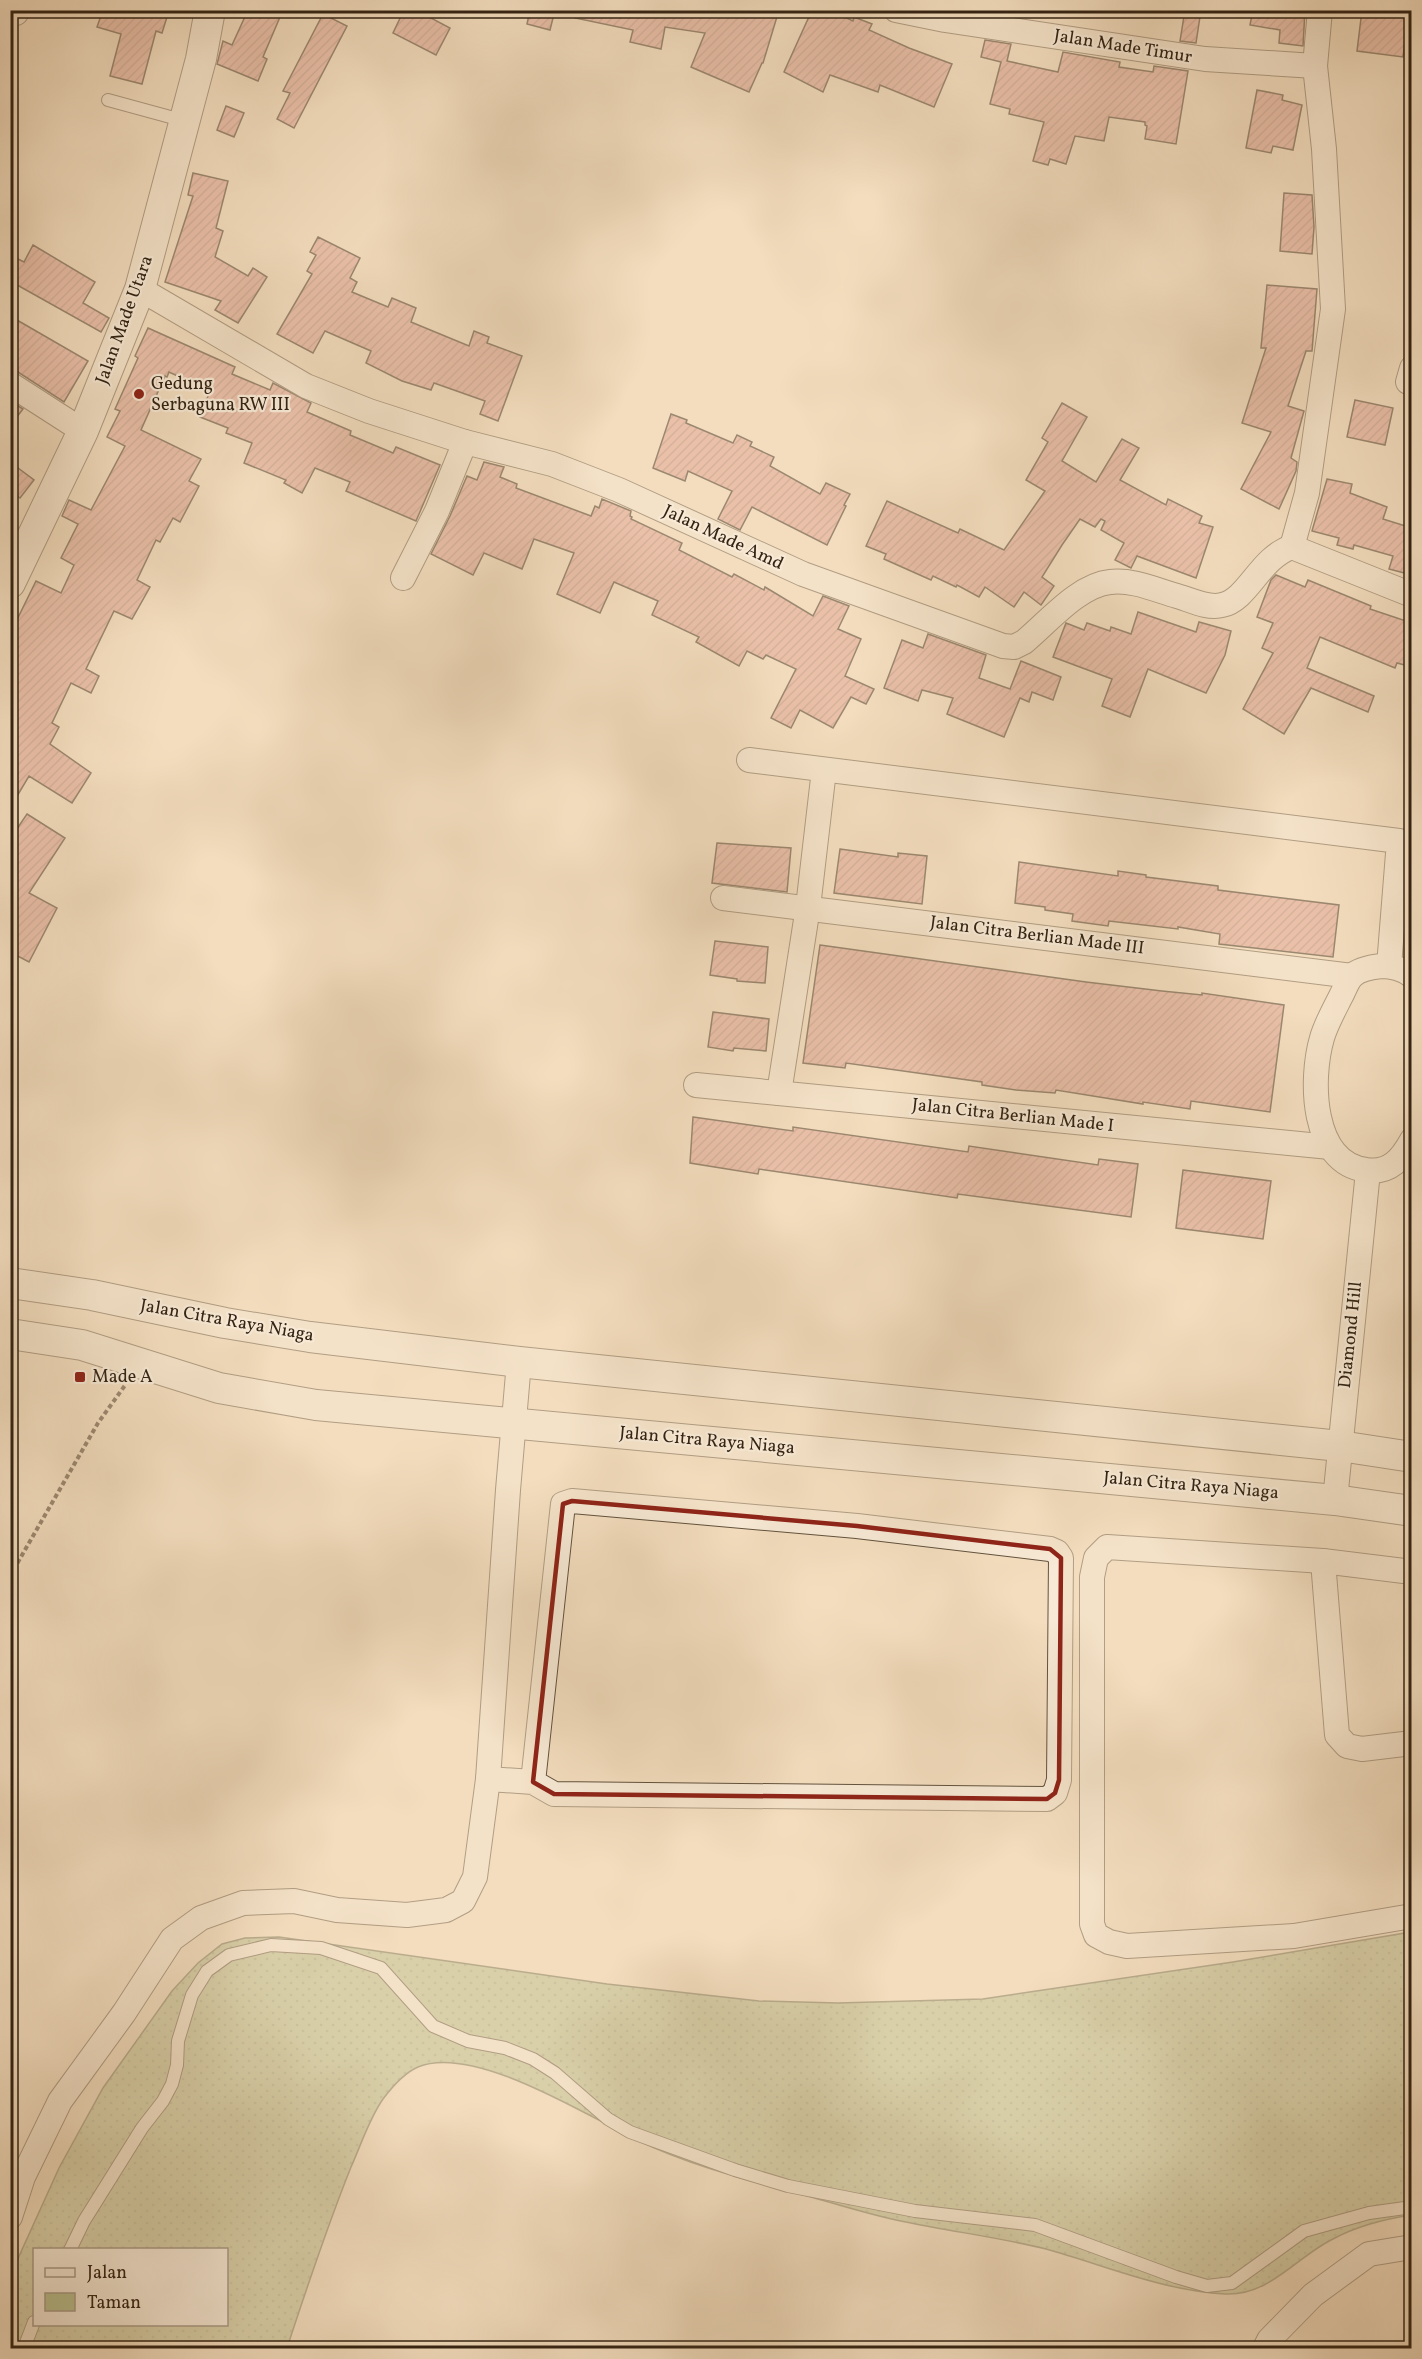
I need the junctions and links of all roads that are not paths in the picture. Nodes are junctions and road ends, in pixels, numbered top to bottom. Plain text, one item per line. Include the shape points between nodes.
1 (210, 10) edge
2 (896, 10) edge
3 (1320, 10) edge
4 (1315, 66) junction
5 (108, 100) dead end
6 (185, 121) junction
7 (140, 289) junction
8 (10, 384) edge
9 (83, 431) junction
10 (465, 442) junction
11 (1292, 547) junction
12 (403, 578) dead end
13 (10, 583) edge
14 (1412, 595) edge
15 (749, 760) dead end
16 (824, 770) junction
17 (723, 898) dead end
18 (808, 907) junction
19 (1389, 966) junction
20 (1352, 976) junction
21 (1412, 976) edge
22 (696, 1085) dead end
23 (779, 1093) junction
24 (1330, 1147) junction
25 (1408, 1153) edge
26 (1368, 1171) junction
27 (10, 1283) edge
28 (10, 1334) edge
29 (519, 1362) junction
30 (514, 1423) junction
31 (1340, 1446) junction
32 (1412, 1457) edge
33 (1335, 1500) junction
34 (1412, 1511) edge
35 (1323, 1561) junction
36 (1412, 1572) edge
37 (1412, 1743) edge
38 (488, 1779) junction
39 (533, 1782) junction
40 (1412, 1916) edge
41 (1412, 2207) edge
42 (10, 2217) edge
43 (1412, 2247) edge
44 (71, 2248) edge
45 (33, 2325) edge
46 (24, 2349) edge
47 (1265, 2349) edge

1 - 6 street, Jalan Made Utara
2 - 4 street, Jalan Made Timur via 1205,59
3 - 4 street
4 - 11 street via 1333,309 1307,493
5 - 6 lane
6 - 7 street, Jalan Made Utara
7 - 9 street, Jalan Made Utara
7 - 10 street, Jalan Made Amd via 306,386
8 - 9 street
9 - 13 street, Jalan Made Utara
10 - 11 street, Jalan Made Amd via 552,464 803,574 1003,646 1014,647 1024,642 1080,593 1110,582 1138,584 1209,605 1223,605 1237,598 1270,559
10 - 12 street via 437,511
11 - 14 street
15 - 16 street
16 - 18 street
16 - 19 street via 1399,841
17 - 18 street, Jalan Citra Berlian Made III
18 - 20 street, Jalan Citra Berlian Made III
18 - 23 street
19 - 20 street via 1370,967
19 - 21 street
20 - 24 street via 1322,1037 1316,1064 1318,1111
22 - 23 street, Jalan Citra Berlian Made I
23 - 24 street, Jalan Citra Berlian Made I
24 - 26 street via 1339,1159
25 - 26 street via 1392,1166
26 - 31 street, Diamond Hill
27 - 29 street, Jalan Citra Raya Niaga via 310,1337
28 - 30 street, Jalan Citra Raya Niaga via 82,1345 219,1388 315,1405
29 - 30 street
29 - 31 street, Jalan Citra Raya Niaga
30 - 33 street, Jalan Citra Raya Niaga
30 - 38 street
31 - 32 street, Jalan Citra Raya Niaga
31 - 33 street, Diamond Hill
33 - 34 street, Jalan Citra Raya Niaga
35 - 36 street
35 - 37 street via 1337,1736 1347,1746 1362,1749
35 - 40 street via 1107,1546 1096,1558 1092,1577 1092,1924 1096,1935 1127,1946 1294,1936
38 - 39 street
38 - 42 street via 475,1877 463,1901 446,1910 407,1915 337,1910 294,1901 243,1903 201,1918 172,1939 60,2101 23,2177
39 - 39 street via 563,1504 572,1501 857,1526 1050,1549 1060,1558 1059,1780 1055,1793 1047,1799 554,1794
41 - 44 lane via 1369,2213 1304,2231 1232,2283 1207,2286 1035,2225 915,2211 788,2186 630,2132 533,2059 505,2048 468,2041 433,2026 381,1968 321,1948 271,1945 229,1955 207,1971 192,1995 178,2042 172,2084 84,2221
43 - 47 street via 1369,2254 1312,2295
45 - 46 lane

